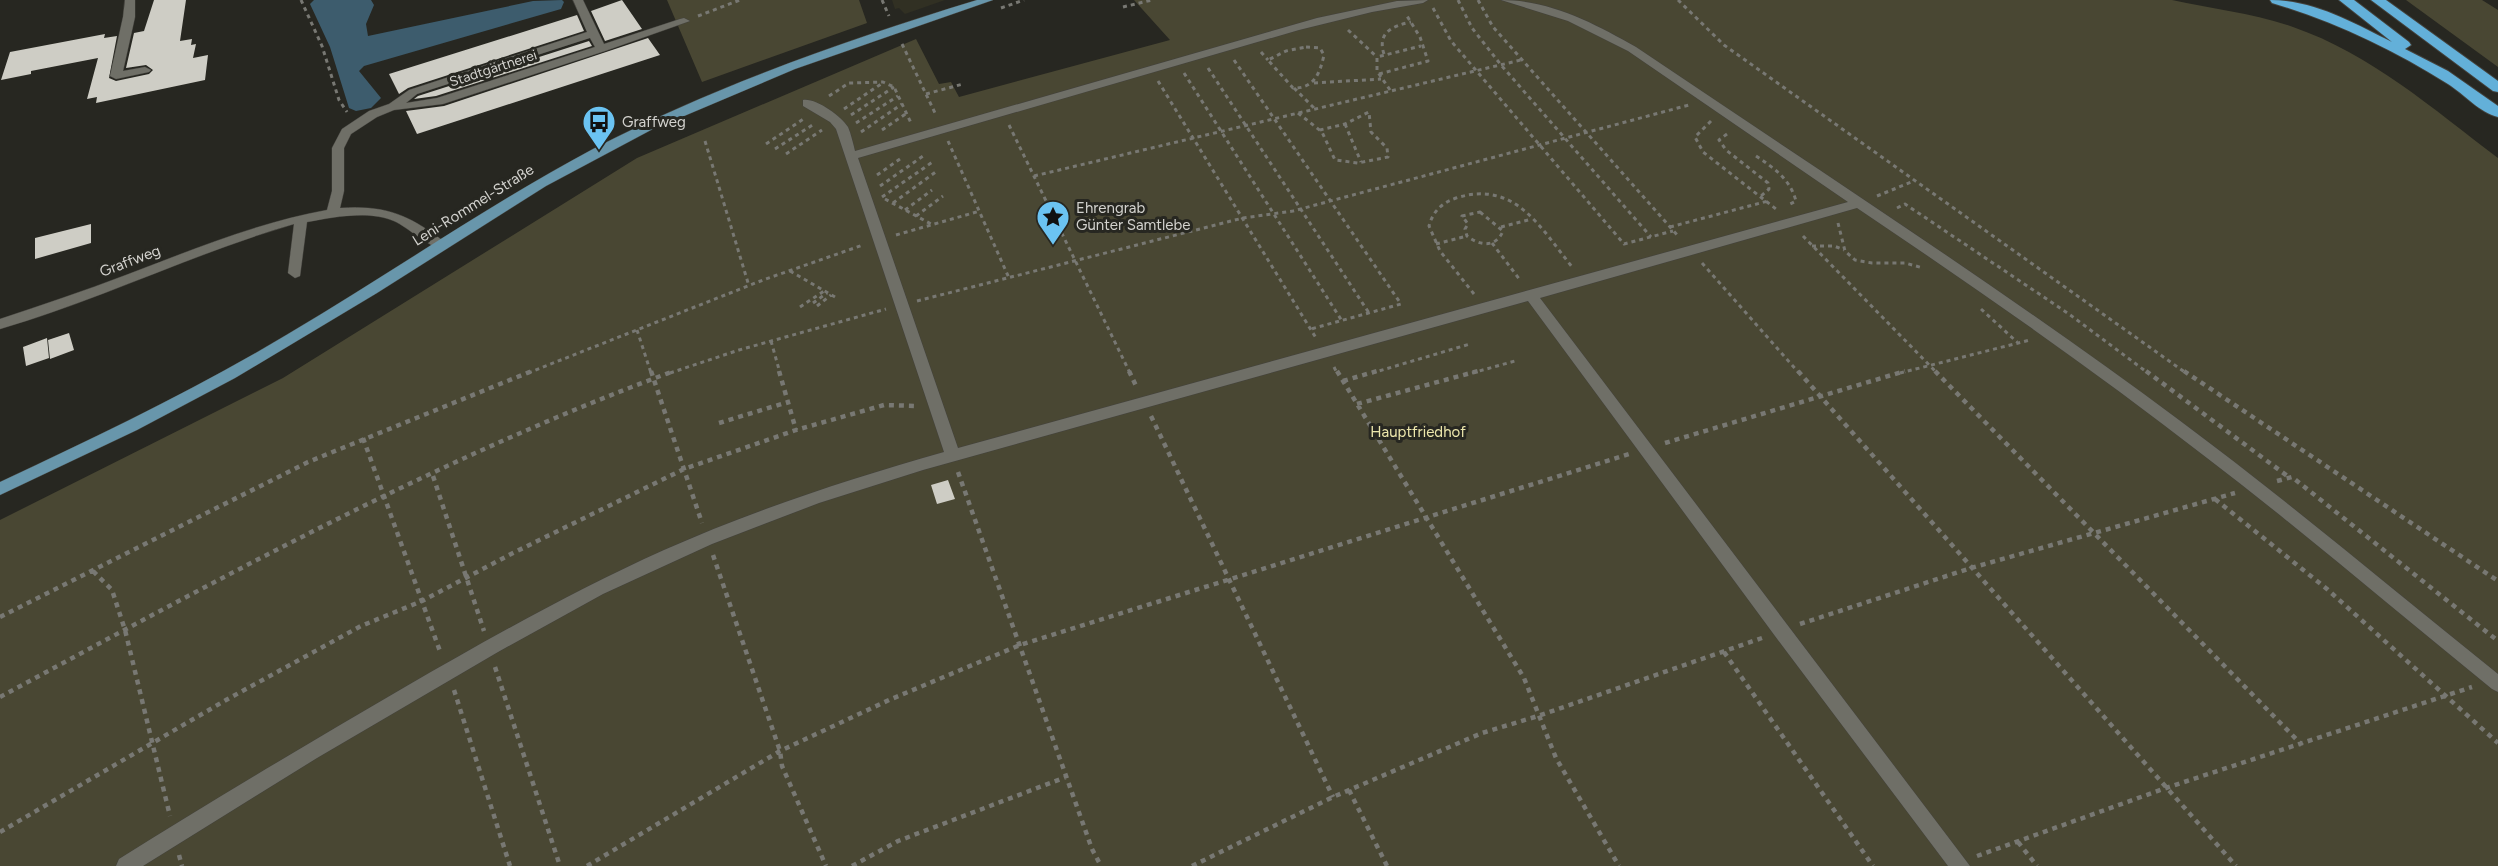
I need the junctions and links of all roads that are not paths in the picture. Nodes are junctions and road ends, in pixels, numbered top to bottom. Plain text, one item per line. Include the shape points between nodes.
1 (130, 0) edge
2 (578, 0) edge
3 (988, 0) edge
4 (1426, 0) edge
5 (1506, 0) edge
6 (2277, 0) edge
7 (2346, 0) edge
8 (2378, 0) edge
9 (2400, 0) edge
10 (684, 21) road end
11 (592, 34) junction
12 (601, 49) junction
13 (2463, 63) junction
14 (145, 70) dead end
15 (2451, 80) junction
16 (2498, 88) edge
17 (393, 107) junction
18 (2498, 113) edge
19 (829, 119) road end
20 (851, 156) junction
21 (1859, 202) junction
22 (332, 213) junction
23 (301, 220) junction
24 (441, 246) junction
25 (295, 273) dead end
26 (1531, 296) junction
27 (0, 324) edge
28 (953, 457) junction
29 (0, 489) edge
30 (2495, 682) edge
31 (1959, 865) edge
32 (126, 866) edge

1 - 14 street via 116,76
2 - 11 street
3 - 24 main road, Leni-Rommel-Straße via 836,50 694,105 580,162
4 - 20 street via 1334,17
5 - 21 street via 1536,6 1597,29 1632,49
6 - 15 highway via 2323,14
7 - 15 highway
8 - 13 highway
9 - 13 highway
10 - 12 street, Stadtgärtnerei
11 - 12 street
11 - 17 street, Stadtgärtnerei via 413,92
12 - 17 street, Stadtgärtnerei via 439,101
13 - 16 highway
15 - 18 highway
17 - 22 street, Stadtgärtnerei via 346,132 338,148 338,191
19 - 20 street
20 - 28 street via 866,189 879,240
21 - 26 street
21 - 30 street via 2174,424
22 - 23 street, Graffweg
22 - 24 street, Graffweg via 390,215 416,226
23 - 25 street
23 - 27 street, Graffweg
24 - 29 main road, Leni-Rommel-Straße via 210,386
26 - 28 street
26 - 31 street
28 - 32 street via 834,493 707,538 596,590 301,757

